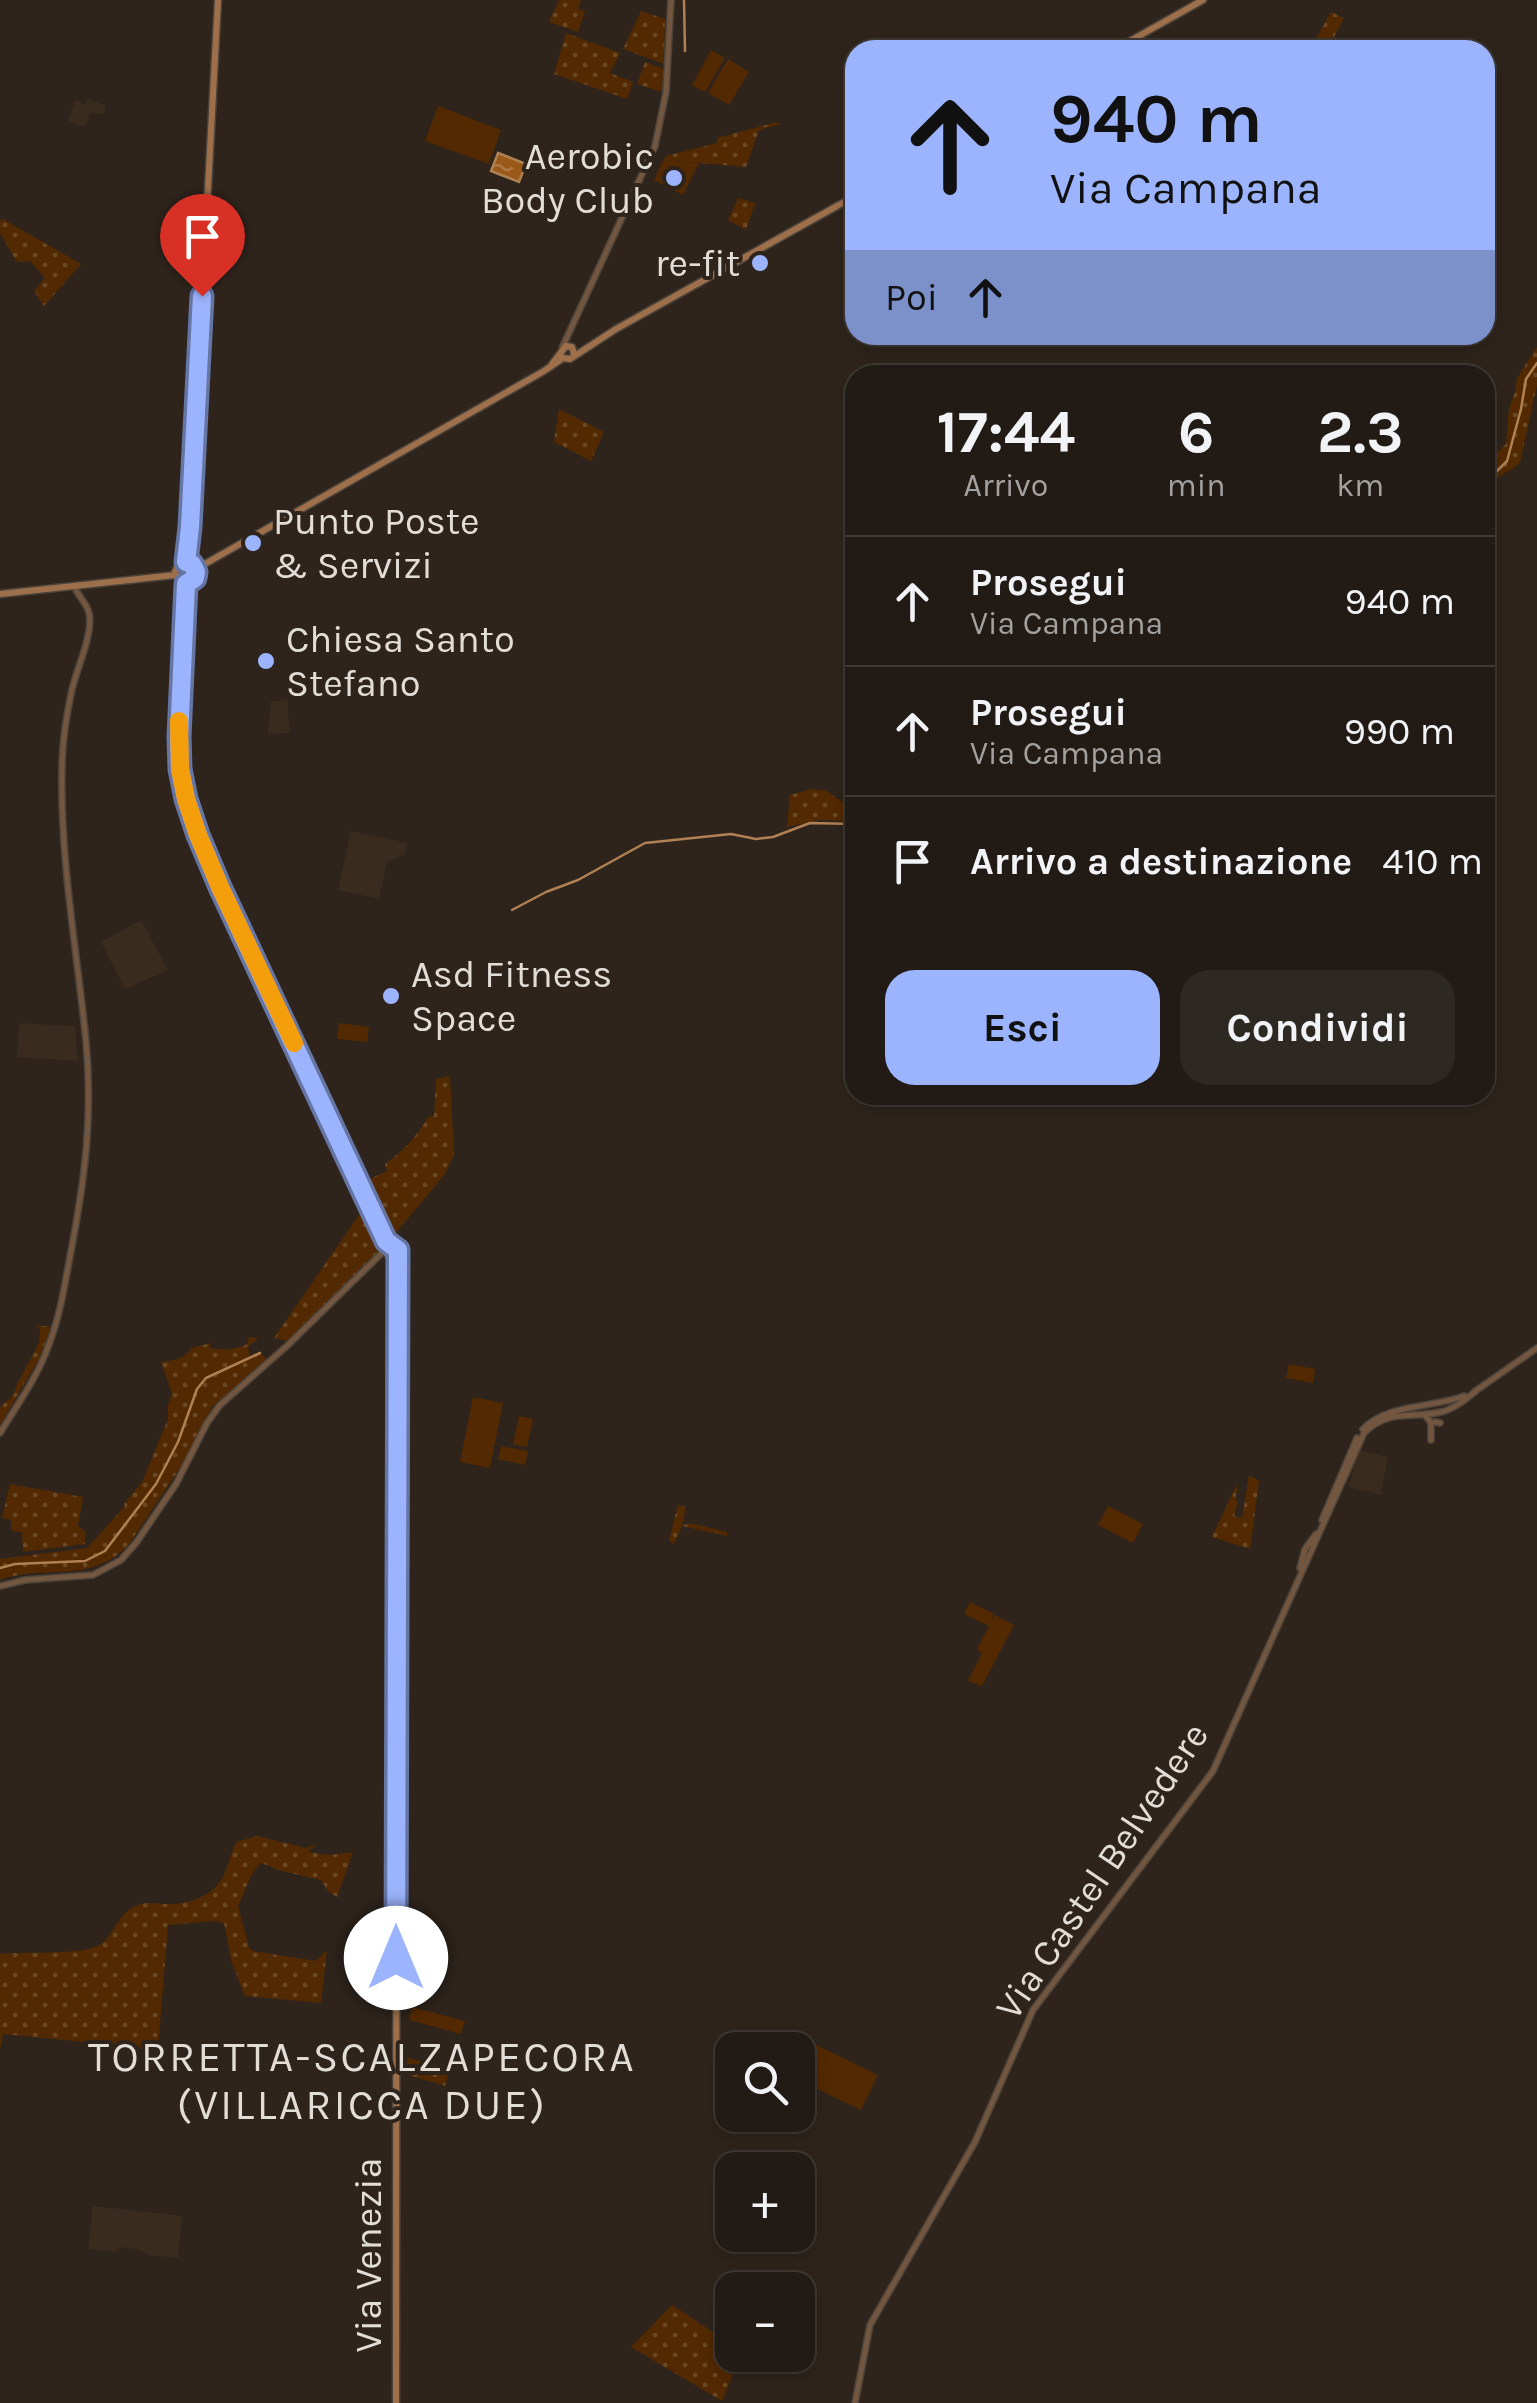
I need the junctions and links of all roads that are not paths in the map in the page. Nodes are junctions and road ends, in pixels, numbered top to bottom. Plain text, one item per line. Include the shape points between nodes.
1 (218, 0) edge
2 (671, 0) edge
3 (1202, 0) edge
4 (1132, 40) edge
5 (845, 202) edge
6 (568, 352) junction
7 (186, 562) junction
8 (196, 569) junction
9 (175, 576) junction
10 (186, 584) junction
11 (75, 586) junction
12 (0, 594) edge
13 (388, 1251) junction
14 (1537, 1348) edge
15 (1476, 1391) junction
16 (1441, 1402) junction
17 (1432, 1403) junction
18 (1442, 1411) junction
19 (1433, 1413) junction
20 (1422, 1414) junction
21 (0, 1433) edge
22 (1309, 1551) junction
23 (0, 1586) edge
24 (396, 2403) edge
25 (855, 2403) edge

1 - 7 main road
2 - 6 street via 666,92 655,146 576,319
3 - 4 main road
5 - 6 main road via 586,348
6 - 8 main road via 544,372
7 - 8 main road
7 - 9 main road
8 - 10 main road
9 - 10 main road
9 - 11 main road
10 - 13 main road via 179,737 186,799
11 - 12 main road
11 - 21 street via 90,618 62,767 86,1042 88,1155 53,1334
13 - 23 street via 220,1404 176,1484 121,1560 93,1575
13 - 24 main road, Via Venezia via 397,1266
14 - 15 street
15 - 16 street
15 - 18 street
16 - 17 street
16 - 18 street
17 - 19 street
17 - 22 street via 1372,1421 1360,1434
18 - 19 street
19 - 20 street
19 - 20 street via 1438,1422 1431,1440 1431,1422
20 - 22 street via 1394,1416 1364,1434
22 - 25 street, Via Castel Belvedere via 1212,1772 1033,2010 975,2142 870,2326

